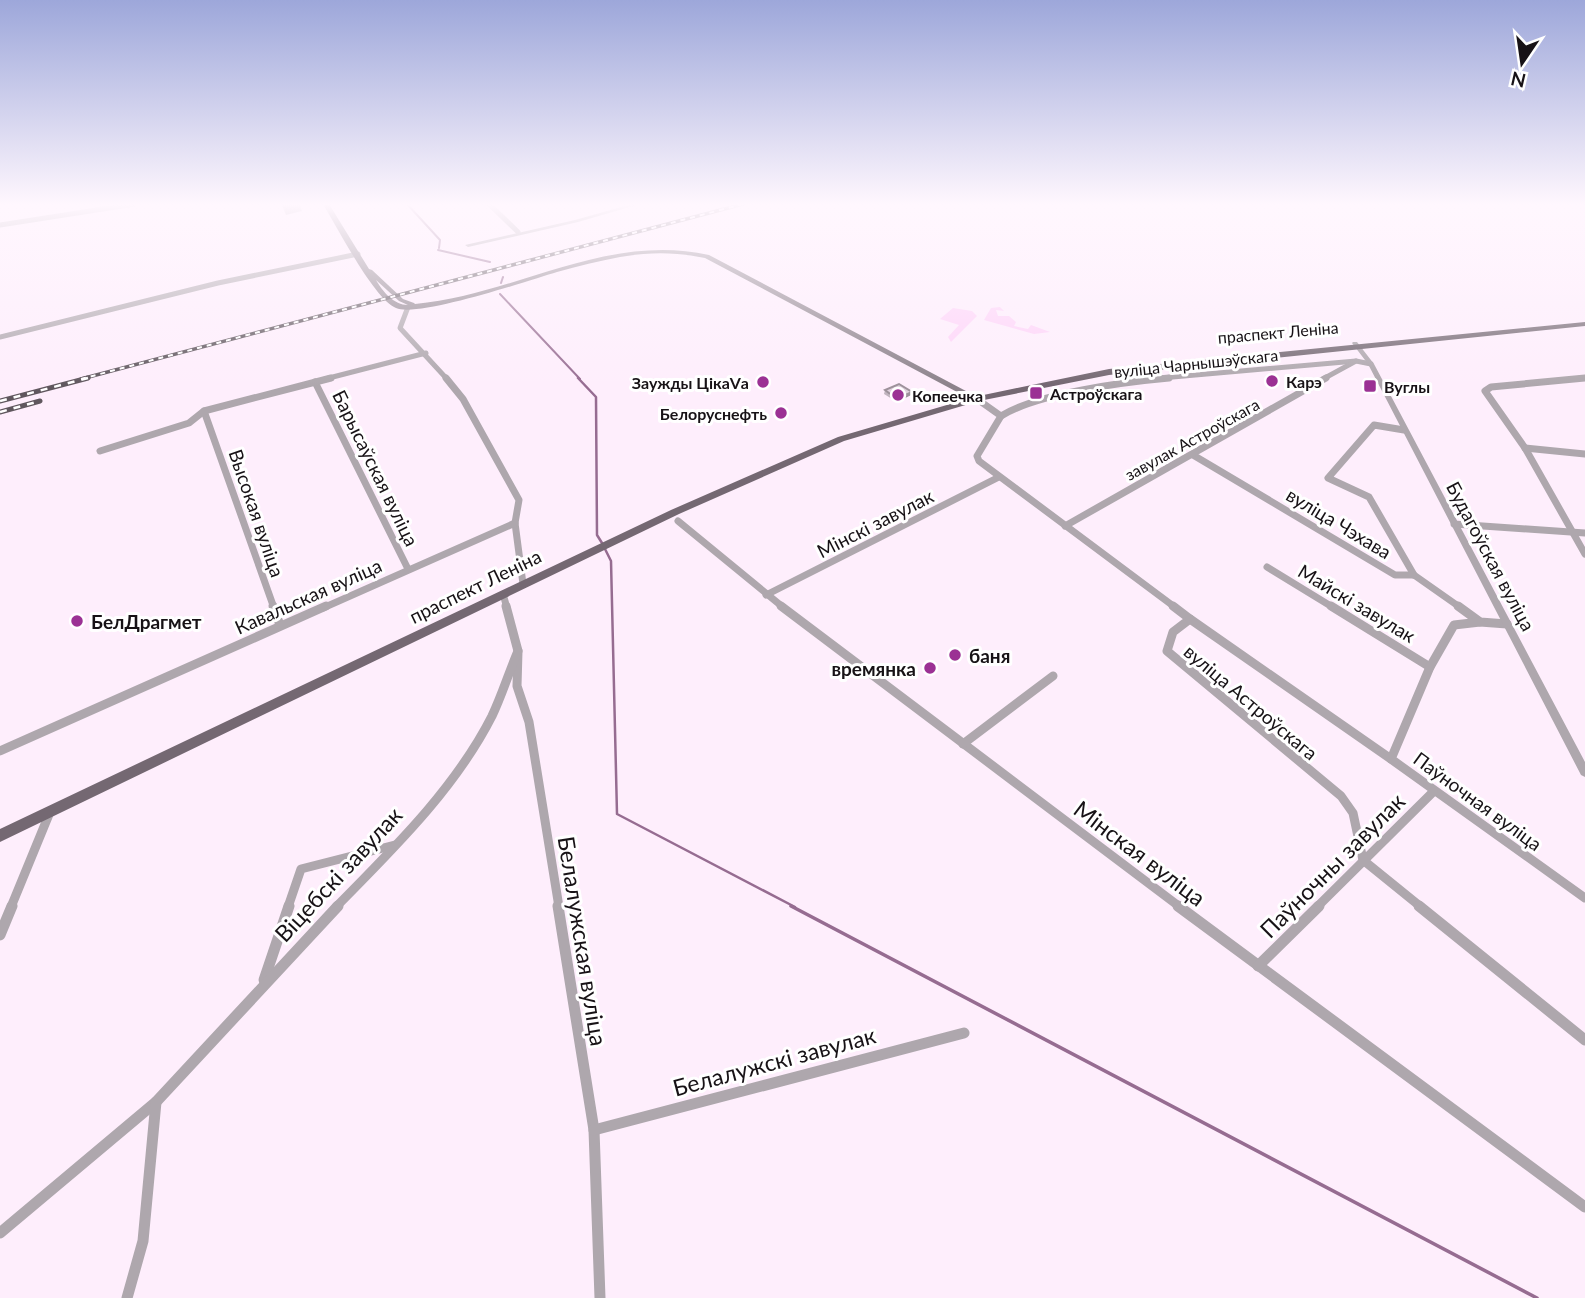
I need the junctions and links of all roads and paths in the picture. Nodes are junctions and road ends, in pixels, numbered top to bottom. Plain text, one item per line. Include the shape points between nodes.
1 (307, 265) edge
2 (585, 265) edge
3 (719, 265) edge
4 (366, 267) joint
5 (449, 301) junction
6 (408, 307) junction
7 (1585, 322) edge
8 (0, 337) edge
9 (1356, 345) junction
10 (1378, 345) junction
11 (1339, 348) junction
12 (426, 353) junction
13 (1368, 360) junction
14 (1356, 361) junction
15 (1585, 378) edge
16 (315, 382) junction
17 (977, 399) junction
18 (204, 411) junction
19 (1001, 416) junction
20 (1404, 430) junction
21 (1525, 448) junction
22 (100, 451) dead end
23 (1585, 454) edge
24 (1193, 455) junction
25 (999, 477) junction
26 (678, 521) dead end
27 (515, 523) junction
28 (1454, 524) junction
29 (1065, 526) junction
30 (1571, 532) junction
31 (1585, 533) edge
32 (1585, 554) edge
33 (1267, 567) dead end
34 (408, 569) junction
35 (1414, 575) junction
36 (523, 584) junction
37 (503, 594) junction
38 (766, 596) junction
39 (1189, 619) junction
40 (1480, 622) junction
41 (1507, 624) junction
42 (280, 625) junction
43 (518, 651) junction
44 (1430, 667) junction
45 (1053, 676) dead end
46 (963, 744) junction
47 (0, 751) edge
48 (1391, 759) junction
49 (1585, 772) edge
50 (1433, 792) junction
51 (51, 809) junction
52 (0, 836) edge
53 (395, 845) junction
54 (1363, 860) junction
55 (1585, 898) edge
56 (0, 935) edge
57 (1258, 966) junction
58 (262, 984) junction
59 (964, 1033) dead end
60 (1585, 1040) edge
61 (156, 1102) junction
62 (594, 1130) junction
63 (1585, 1207) edge
64 (0, 1233) edge
65 (127, 1298) edge
66 (600, 1298) edge

1 - 8 street
2 - 5 main road
3 - 17 main road
4 - 5 main road via 404,302
4 - 6 main road via 389,302
5 - 6 main road
6 - 12 street via 400,328
7 - 9 main road, праспект Леніна
7 - 10 main road, праспект Леніна
9 - 10 main road, праспект Леніна
9 - 11 main road, праспект Леніна
9 - 13 street, Будагоўская вуліца
9 - 17 main road, праспект Леніна via 1131,365
10 - 13 street via 1369,348
11 - 13 street via 1353,350
11 - 17 main road, праспект Леніна via 1109,372
12 - 16 street
12 - 27 street via 463,399 519,500
13 - 14 street
13 - 20 street, Будагоўская вуліца
14 - 19 street, вуліца Чарнышэўскага via 1144,380 1052,398
14 - 24 street, завулак Астроўскага
15 - 21 street via 1485,391
16 - 18 street
16 - 34 street, Барысаўская вуліца
17 - 19 street
17 - 36 main road, праспект Леніна via 841,439
18 - 22 street via 189,423
18 - 42 street, Высокая вуліца
19 - 25 street, вуліца Астроўскага via 977,456
20 - 28 street, Будагоўская вуліца
20 - 35 street via 1374,425 1328,478 1369,497
21 - 23 street
21 - 30 street
24 - 29 street, завулак Астроўскага
24 - 35 street, вуліца Чэхава via 1395,575
25 - 29 street, вуліца Астроўскага
25 - 38 street, Мінскі завулак
26 - 38 street, Мінская вуліца
27 - 34 street, Кавальская вуліца
27 - 36 street
28 - 30 street
28 - 41 street, Будагоўская вуліца
29 - 39 street, вуліца Астроўскага
30 - 31 street
30 - 32 street
33 - 44 street, Майскі завулак
34 - 42 street, Кавальская вуліца
35 - 40 street, вуліца Чэхава
36 - 37 main road, праспект Леніна
37 - 43 street, Белалужская вуліца
37 - 51 main road, праспект Леніна
38 - 46 street, Мінская вуліца
39 - 48 street
39 - 54 street, вуліца Астроўскага via 1173,632 1167,651 1341,796 1353,813
40 - 41 street
40 - 44 street, Паўночная вуліца via 1454,625
41 - 49 street, Будагоўская вуліца
42 - 47 street, Кавальская вуліца
43 - 53 street, Віцебскі завулак via 491,717 456,772
43 - 62 street, Белалужская вуліца via 517,686 529,722
44 - 48 street, Паўночная вуліца
45 - 46 street
46 - 57 street, Мінская вуліца
48 - 50 street, Паўночная вуліца
50 - 54 street, Паўночны завулак
50 - 55 street, Паўночная вуліца
51 - 52 main road, праспект Леніна
51 - 56 street
53 - 58 street, Віцебскі завулак
53 - 58 street via 301,869
54 - 57 street, Паўночны завулак
54 - 60 street
57 - 63 street, Мінская вуліца
58 - 61 street, Віцебскі завулак
59 - 62 street, Белалужскі завулак
61 - 64 street, Віцебскі завулак
61 - 65 street via 143,1241
62 - 66 street, Белалужская вуліца

